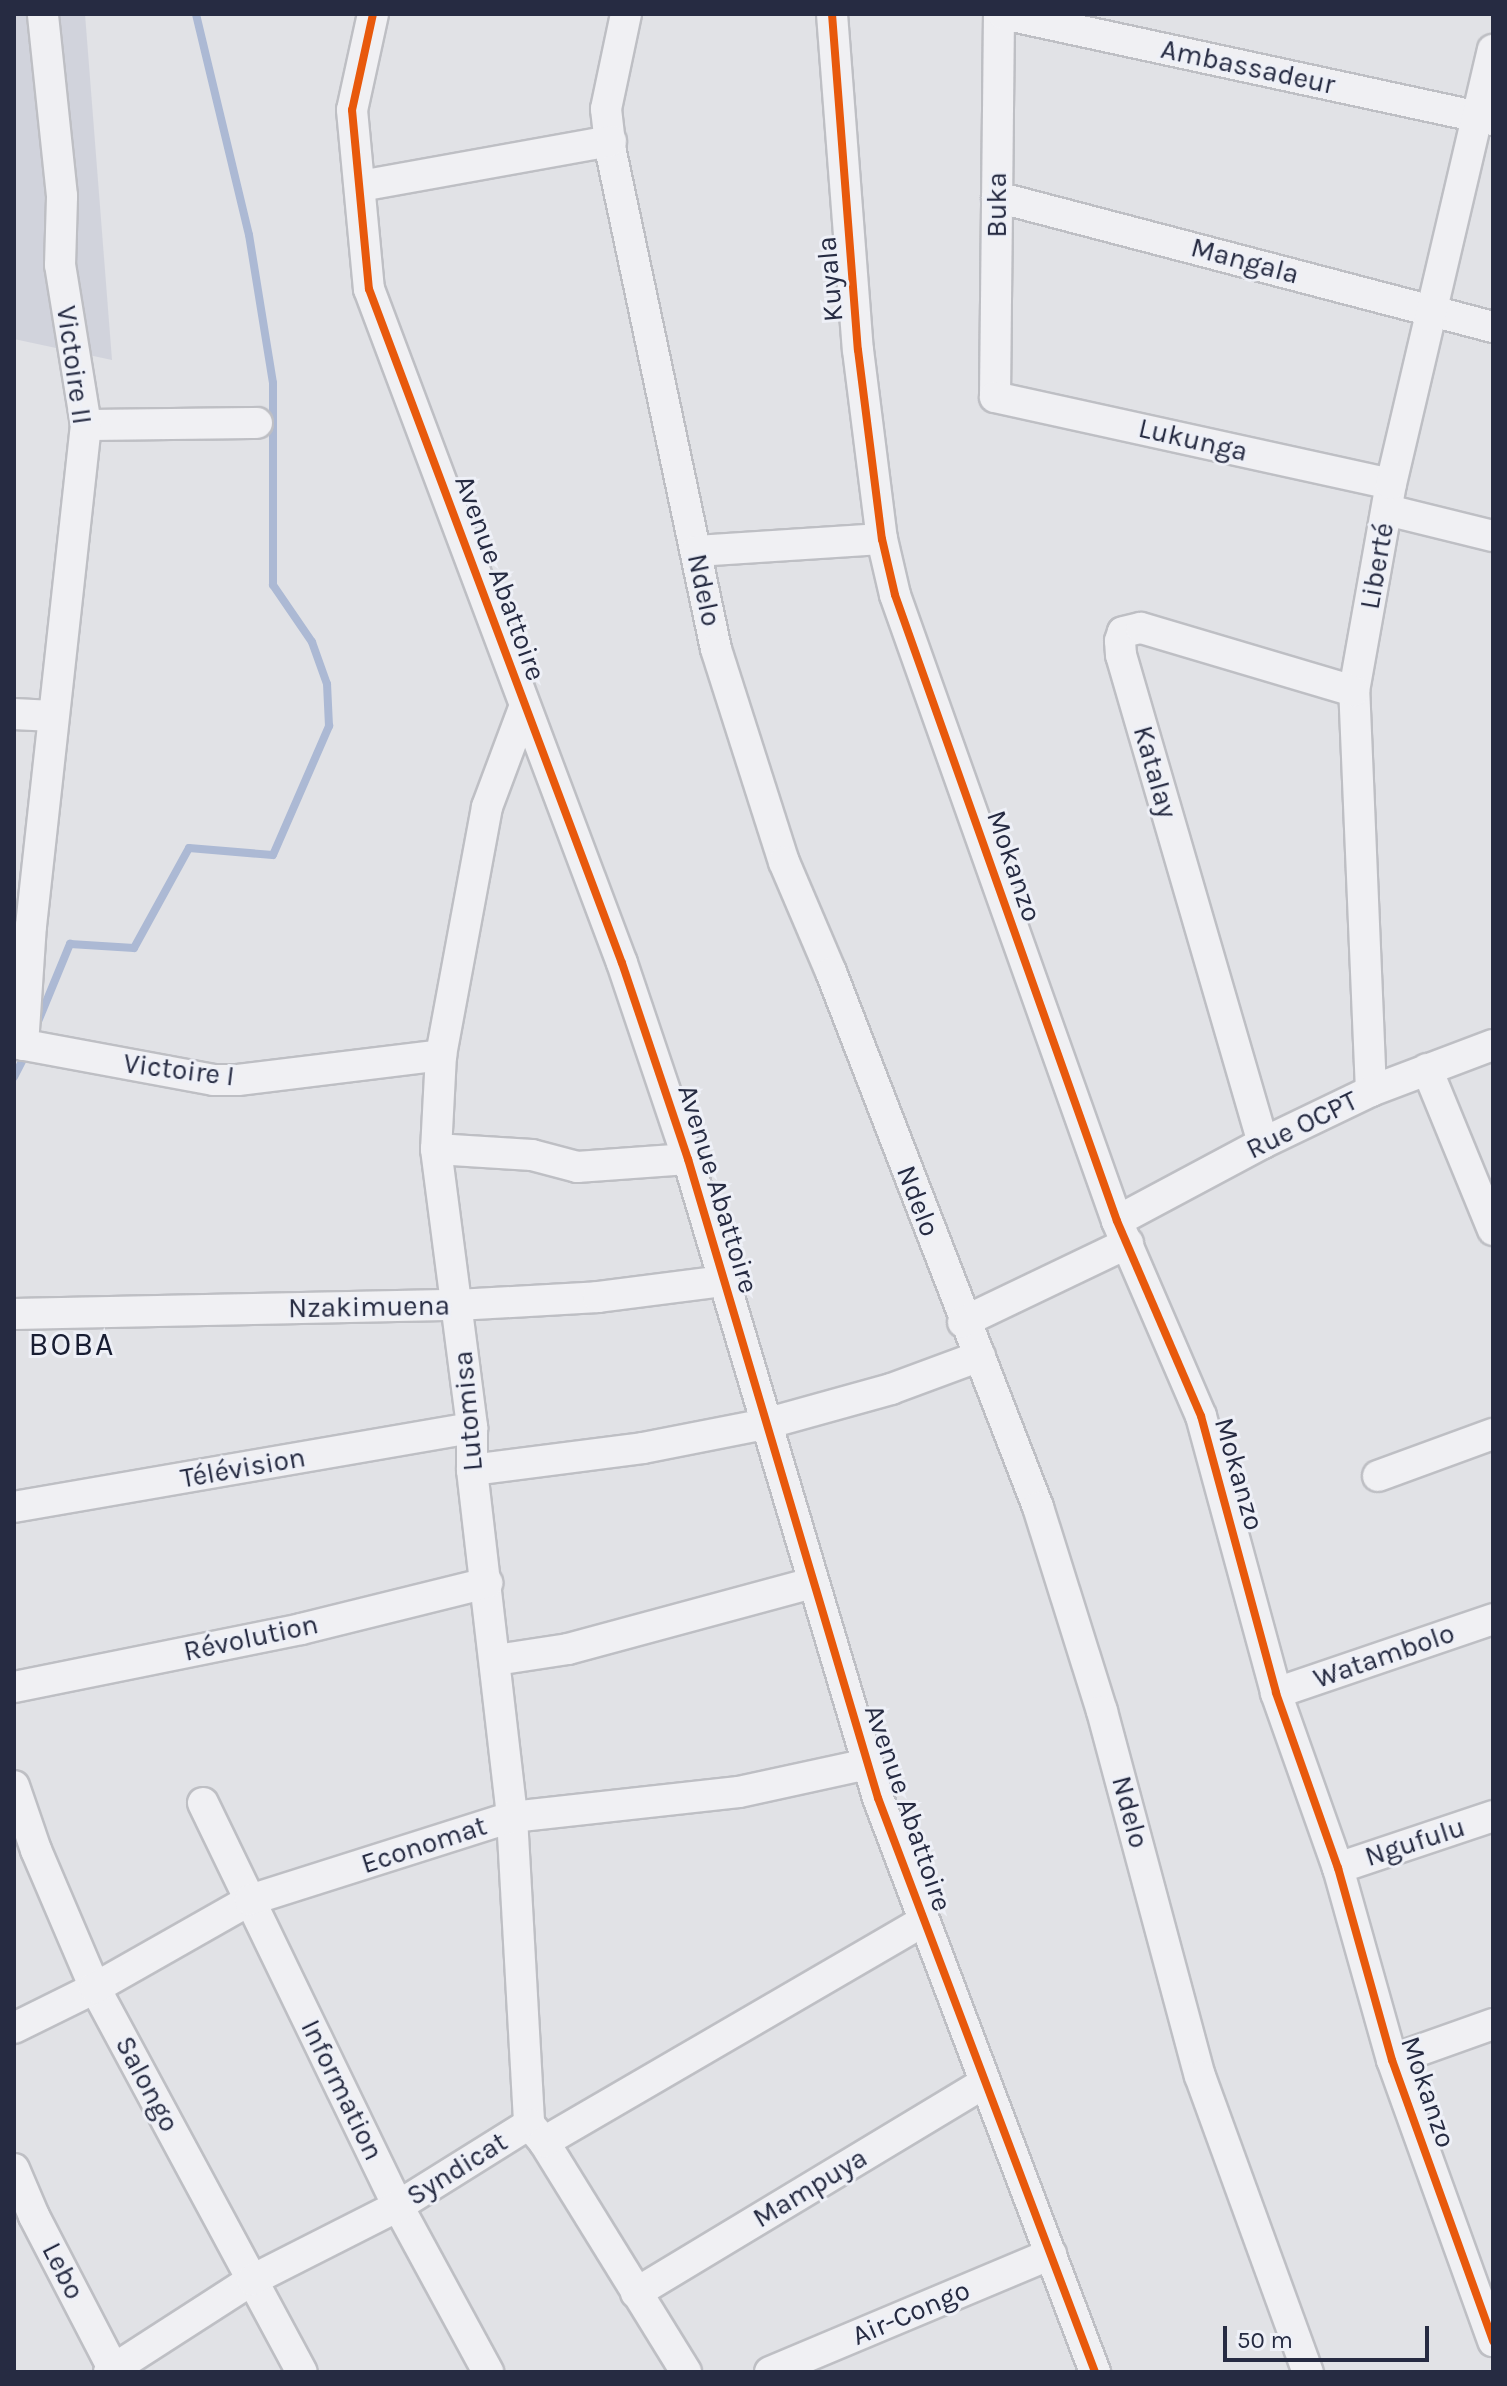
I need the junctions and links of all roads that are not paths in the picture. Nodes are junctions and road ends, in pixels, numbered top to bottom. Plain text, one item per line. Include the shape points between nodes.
1 (43, 14) edge
2 (373, 14) edge
3 (626, 14) edge
4 (832, 14) edge
5 (1001, 14) edge
6 (1493, 50) edge
7 (1485, 118) edge
8 (611, 141) junction
9 (360, 186) junction
10 (997, 197) junction
11 (1433, 311) junction
12 (1493, 327) edge
13 (995, 397) joint
14 (257, 423) dead end
15 (86, 425) junction
16 (1389, 497) junction
17 (1493, 536) edge
18 (882, 539) junction
19 (696, 551) junction
20 (1354, 691) junction
21 (524, 708) junction
22 (14, 714) edge
23 (53, 716) junction
24 (18, 1044) edge
25 (1493, 1045) edge
26 (441, 1055) junction
27 (1427, 1069) junction
28 (1371, 1091) junction
29 (1263, 1143) junction
30 (436, 1149) junction
31 (688, 1159) junction
32 (1493, 1230) edge
33 (1123, 1232) junction
34 (723, 1281) junction
35 (457, 1305) junction
36 (14, 1314) edge
37 (963, 1322) junction
38 (980, 1356) junction
39 (765, 1424) junction
40 (472, 1428) junction
41 (1493, 1434) edge
42 (472, 1470) junction
43 (1378, 1476) dead end
44 (14, 1507) edge
45 (487, 1583) junction
46 (812, 1583) junction
47 (1493, 1619) edge
48 (496, 1660) junction
49 (14, 1687) edge
50 (1276, 1693) junction
51 (867, 1764) junction
52 (14, 1786) edge
53 (203, 1803) dead end
54 (1493, 1816) edge
55 (512, 1817) junction
56 (1338, 1868) junction
57 (250, 1900) junction
58 (923, 1921) junction
59 (95, 1988) junction
60 (1493, 2024) edge
61 (14, 2028) edge
62 (1392, 2060) junction
63 (984, 2083) junction
64 (537, 2133) junction
65 (14, 2169) edge
66 (398, 2206) junction
67 (1051, 2254) junction
68 (252, 2280) junction
69 (636, 2293) junction
70 (1493, 2341) edge
71 (113, 2371) edge
72 (302, 2372) edge
73 (488, 2372) edge
74 (686, 2372) edge
75 (770, 2372) edge
76 (1095, 2372) edge
77 (1308, 2372) edge

1 - 15 street, Victoire II via 62,196 60,265
2 - 9 street, Avenue Abattoire via 352,110
3 - 8 street, Ndelo via 606,109
4 - 18 street, Kuyala via 858,350
5 - 7 street, Ambassadeur
5 - 10 street, Buka
6 - 7 street, Liberté
7 - 11 street, Liberté
8 - 9 street
8 - 19 street, Ndelo
9 - 21 street, Avenue Abattoire via 369,289
10 - 11 street, Mangala
10 - 13 street, Buka
11 - 12 street, Mangala
11 - 16 street, Liberté
13 - 16 street, Lukunga
14 - 15 street
15 - 23 street, Victoire II
16 - 17 street, Lukunga
16 - 20 street, Liberté
18 - 19 street
18 - 33 street, Mokanzo via 895,595
19 - 37 street, Ndelo via 716,649 784,862
20 - 28 street, Liberté
20 - 29 street, Katalay via 1141,628 1123,632 1120,641
21 - 26 street, Lutomisa via 487,807
21 - 31 street, Avenue Abattoire via 622,963
22 - 23 street
23 - 24 street, Victoire II
24 - 26 street, Victoire I via 213,1080
25 - 27 street, Rue OCPT
26 - 30 street, Lutomisa
27 - 28 street, Rue OCPT
27 - 32 street
28 - 29 street, Rue OCPT
29 - 33 street, Rue OCPT
30 - 31 street via 532,1155 577,1167
30 - 35 street, Lutomisa
31 - 34 street, Avenue Abattoire
33 - 37 street, Rue OCPT
33 - 50 street, Mokanzo via 1201,1416
34 - 35 street, Nzakimuena via 598,1297
34 - 39 street, Avenue Abattoire
35 - 36 street, Nzakimuena
35 - 40 street, Lutomisa
37 - 38 street, Ndelo
38 - 39 street via 891,1389
38 - 77 street, Ndelo via 1038,1507 1102,1711 1200,2076
39 - 42 street via 643,1448
39 - 46 street, Avenue Abattoire
40 - 42 street, Lutomisa
40 - 44 street, Télévision
41 - 43 street
42 - 45 street, Lutomisa
45 - 48 street, Lutomisa
45 - 49 street, Révolution via 301,1629
46 - 48 street via 568,1649
46 - 51 street, Avenue Abattoire
47 - 50 street, Watambolo
48 - 55 street, Lutomisa
50 - 56 street, Mokanzo
51 - 55 street, Economat via 739,1792
51 - 58 street, Avenue Abattoire
52 - 59 street, Salongo
53 - 57 street, Information
54 - 56 street, Ngufulu
55 - 57 street, Economat
55 - 64 street, Lutomisa
56 - 62 street, Mokanzo
57 - 59 street, Economat
57 - 66 street, Information
58 - 63 street, Avenue Abattoire
58 - 64 street, Syndicat
59 - 61 street, Economat
59 - 68 street, Salongo
60 - 62 street
62 - 70 street, Mokanzo
63 - 67 street, Avenue Abattoire
63 - 69 street, Mampuya
64 - 66 street, Syndicat
64 - 69 street
65 - 71 street, Lebo
66 - 68 street, Syndicat
66 - 73 street, Information
67 - 75 street, Air-Congo
67 - 76 street, Avenue Abattoire
68 - 71 street, Syndicat
68 - 72 street, Salongo
69 - 74 street

